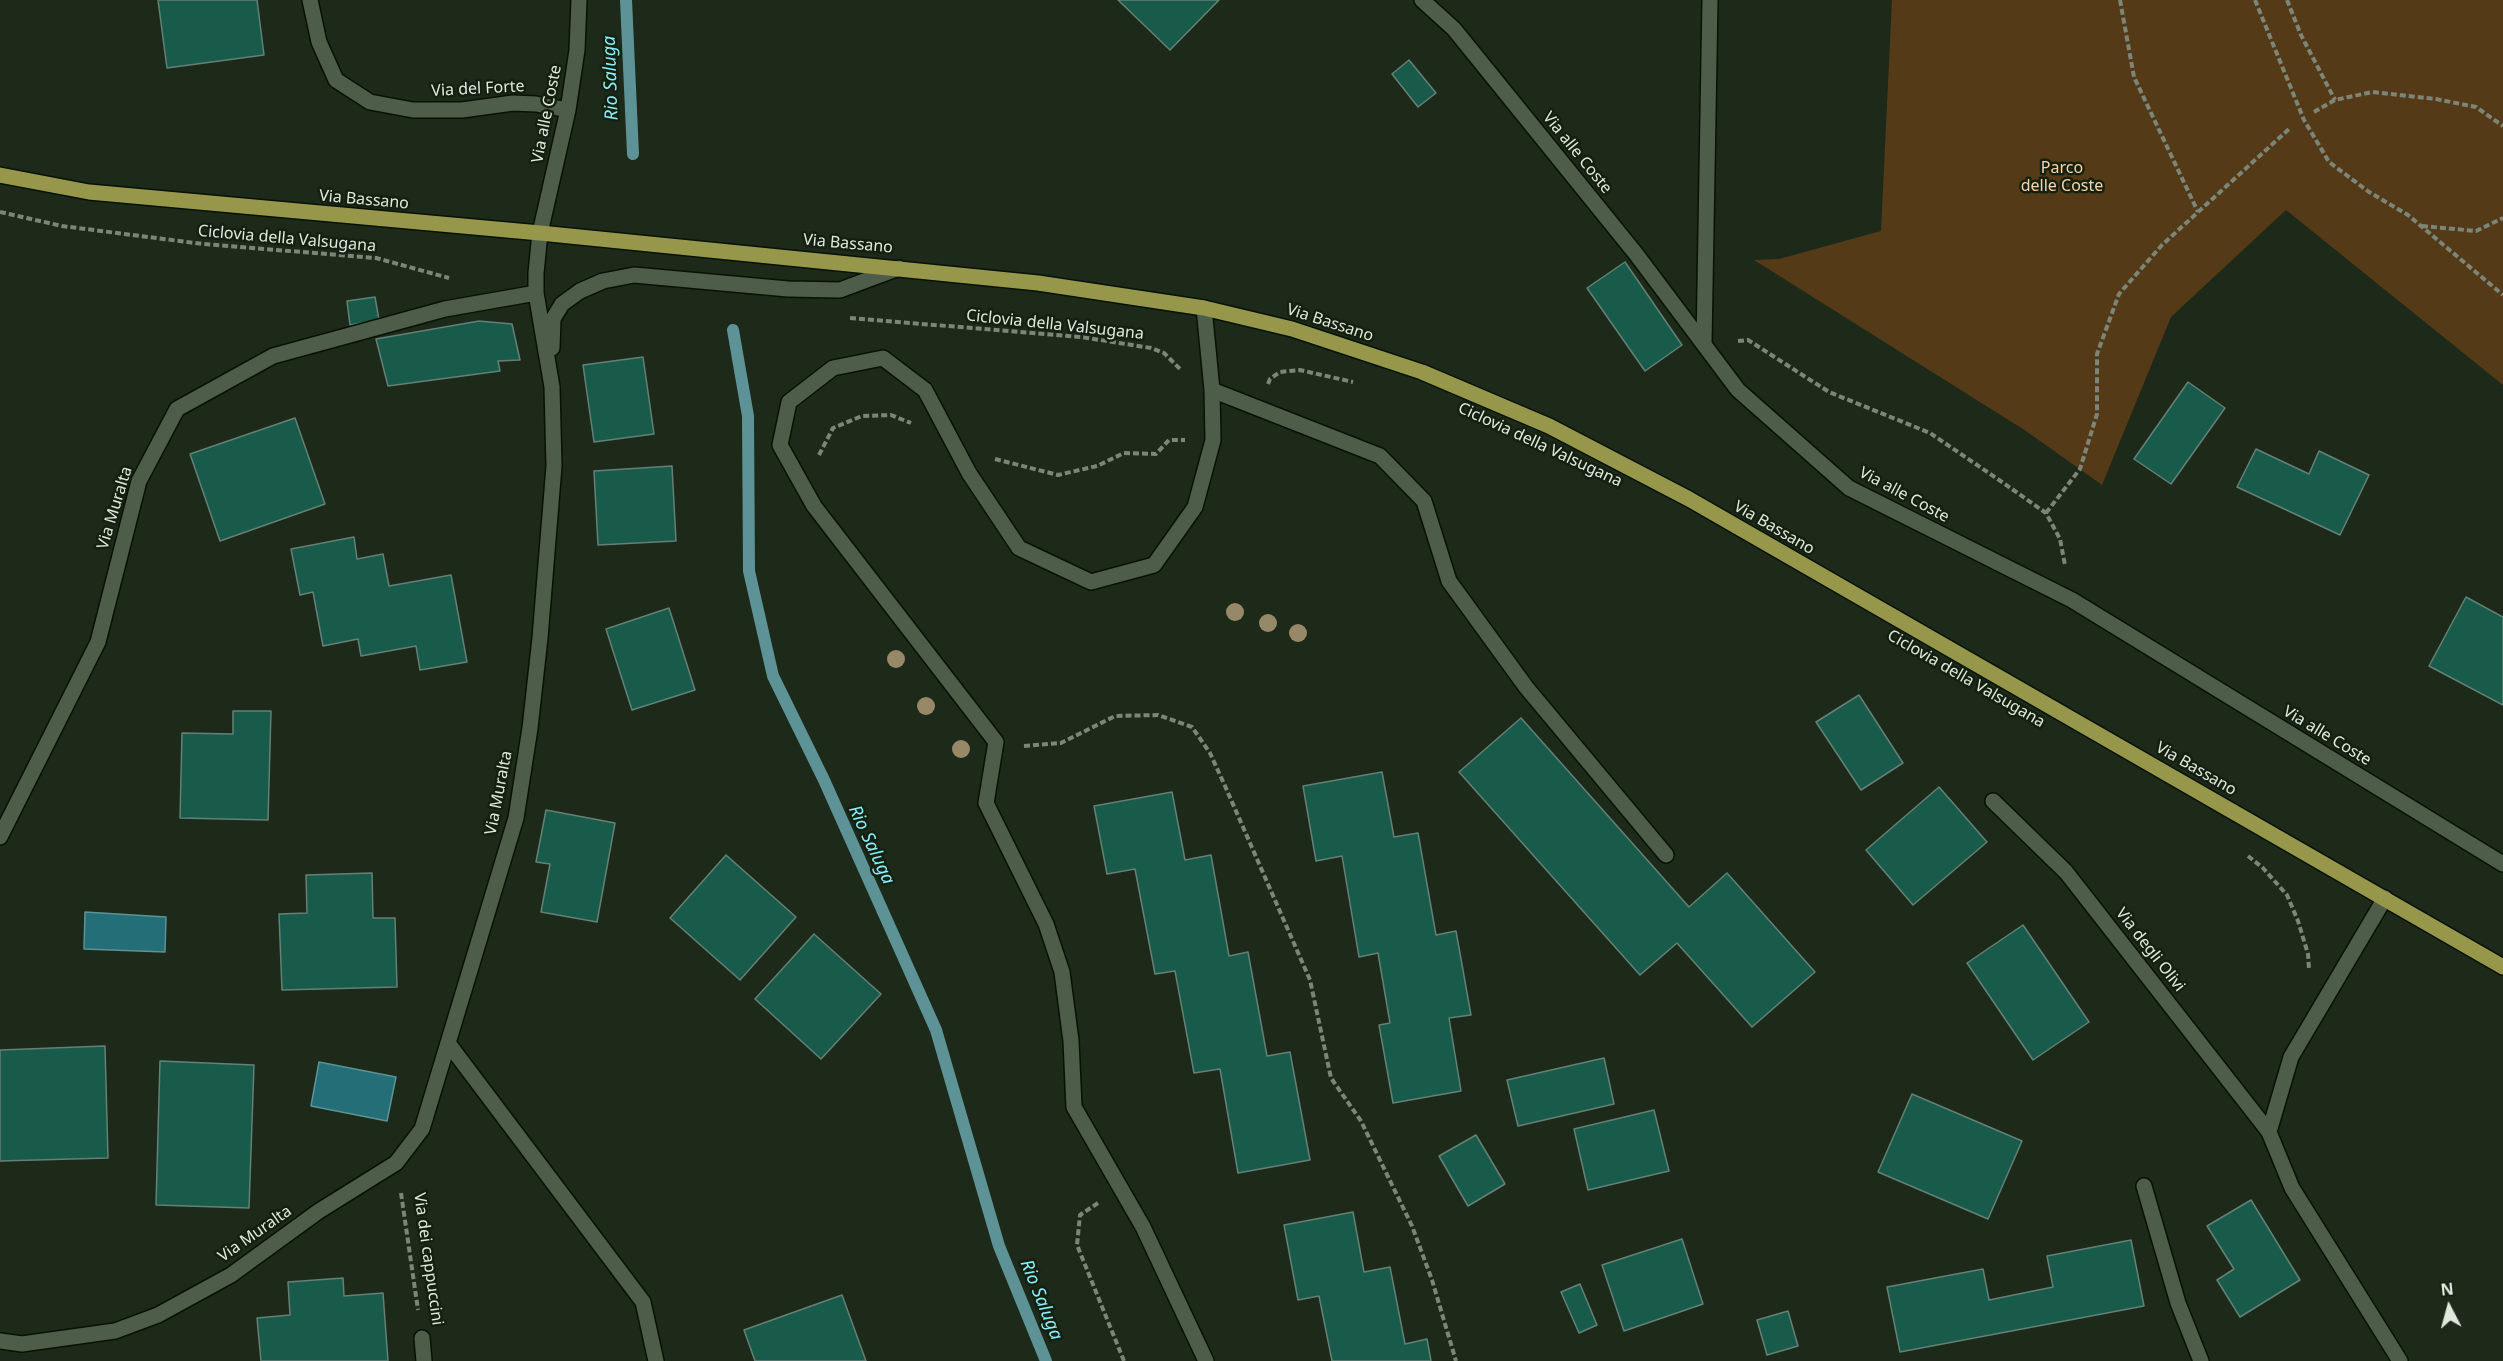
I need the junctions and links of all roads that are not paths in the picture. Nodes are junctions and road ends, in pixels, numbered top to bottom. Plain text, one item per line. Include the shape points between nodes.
1 (310, 0) edge
2 (579, 0) edge
3 (1422, 0) edge
4 (1710, 0) edge
5 (568, 110) junction
6 (0, 175) edge
7 (540, 233) junction
8 (900, 268) junction
9 (536, 292) junction
10 (1204, 308) junction
11 (1704, 344) junction
12 (1211, 385) junction
13 (552, 387) junction
14 (1993, 801) dead end
15 (0, 837) edge
16 (1666, 855) dead end
17 (2503, 864) edge
18 (2385, 898) junction
19 (2503, 967) edge
20 (448, 1043) junction
21 (2269, 1132) junction
22 (2144, 1186) dead end
23 (422, 1338) road end
24 (0, 1341) edge
25 (424, 1361) edge
26 (656, 1361) edge
27 (1206, 1361) edge
28 (2201, 1361) edge
29 (2400, 1361) edge

1 - 5 street, Via del Forte via 319,42 336,80 370,102 413,110 462,110 513,103
2 - 5 street, Via alle Coste
3 - 11 street, Via alle Coste via 1454,29
4 - 11 street
5 - 7 street, Via alle Coste
6 - 7 main road, Via Bassano via 89,192
7 - 8 main road, Via Bassano
7 - 9 street, Via Muralta
8 - 10 main road, Via Bassano via 1038,283
8 - 13 street via 840,290 788,290 634,275 603,281 569,298 553,319
9 - 13 street, Via Muralta
9 - 15 street, Via Muralta via 445,309 273,356 177,409 139,481 98,642
10 - 12 street
10 - 18 main road, Via Bassano via 1292,329 1422,372 1549,426 1699,505
11 - 17 street, Via alle Coste via 1738,390 1849,488 2072,600
12 - 16 street via 1380,456 1424,501 1449,581 1526,687
12 - 27 street via 1213,440 1195,507 1154,565 1090,582 1019,548 969,473 925,390 883,358 833,368 789,402 780,445 814,506 996,742 986,803 1046,924 1062,972 1074,1107 1143,1227
13 - 20 street, Via Muralta via 554,466 540,638 516,818
14 - 21 street, Via degli Olivi via 2066,872
18 - 19 main road, Via Bassano
18 - 21 street via 2291,1057
20 - 24 street, Via Muralta via 422,1129 396,1163 319,1210 231,1275 158,1315 115,1331 22,1344
20 - 26 street via 643,1302
21 - 29 street, Via degli Olivi via 2292,1188
22 - 28 street via 2178,1303
23 - 25 street, Via dei cappuccini

